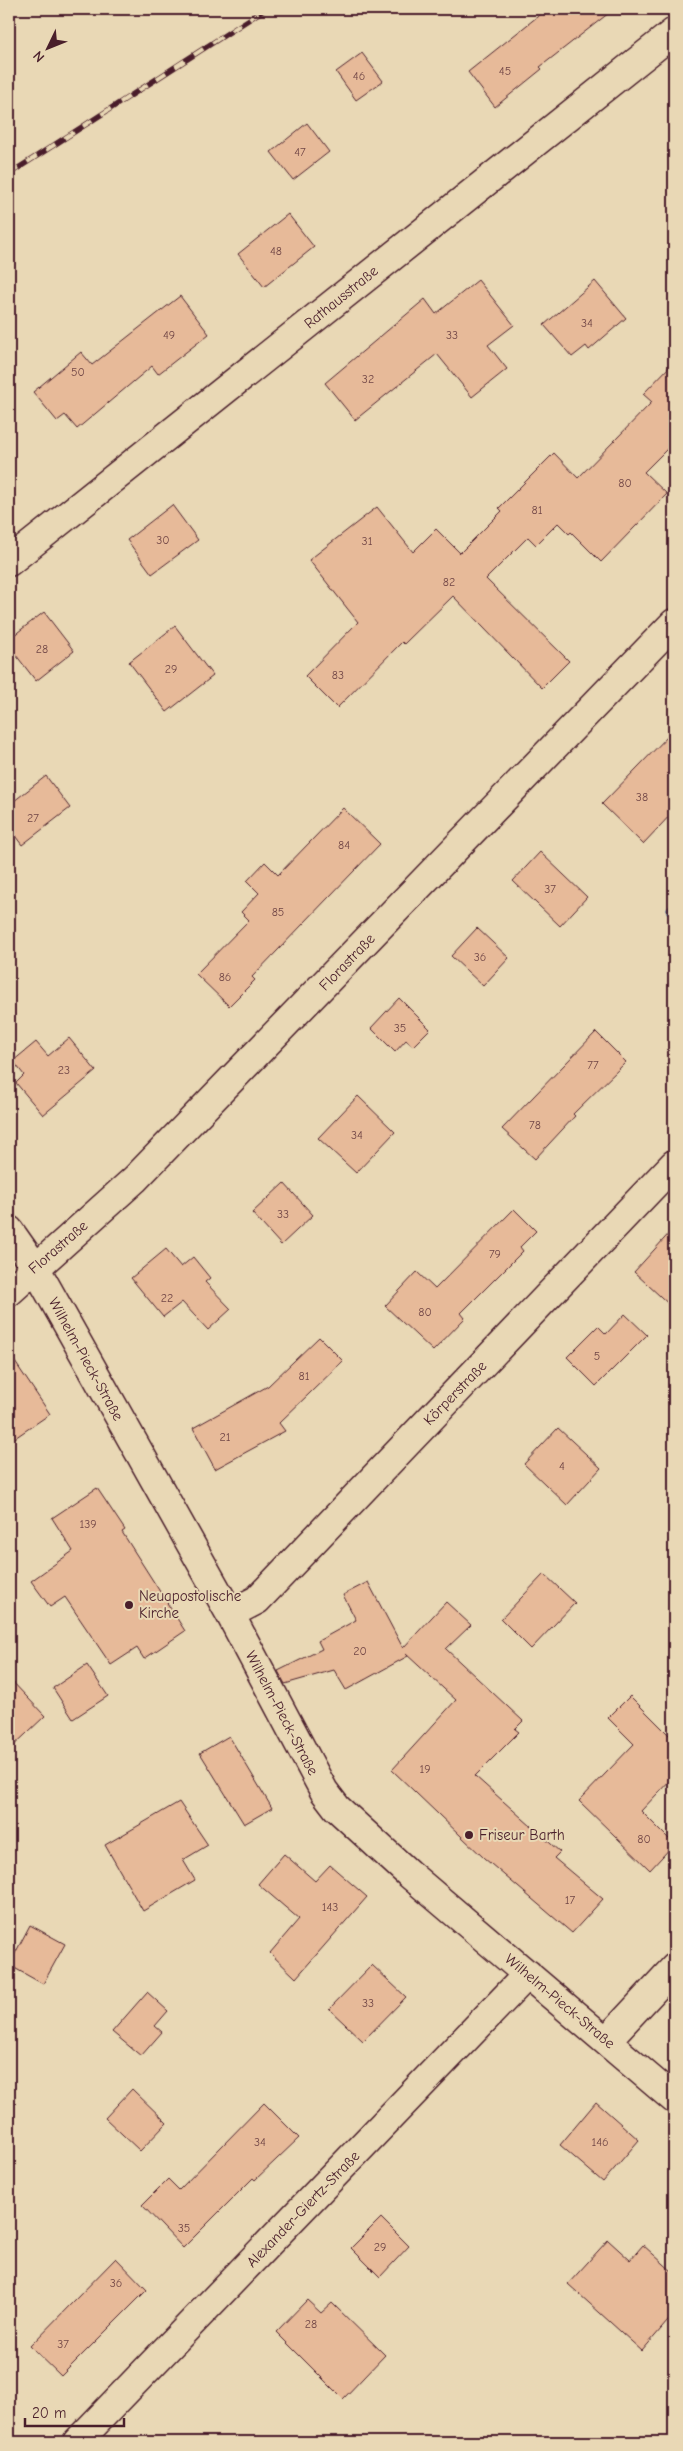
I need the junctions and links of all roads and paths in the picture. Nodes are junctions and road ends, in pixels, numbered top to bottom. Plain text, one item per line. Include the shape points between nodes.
1 (674, 32) edge
2 (9, 562) edge
3 (674, 623) edge
4 (674, 1164) edge
5 (9, 1230) edge
6 (34, 1267) junction
7 (9, 1292) edge
8 (230, 1614) junction
9 (674, 1968) edge
10 (528, 1974) junction
11 (606, 2041) junction
12 (674, 2098) edge
13 (77, 2442) edge

1 - 2 street, Rathausstraße
3 - 6 street, Florastraße via 135,1179
4 - 8 street, Körperstraße via 257,1600
5 - 6 street, Wilhelm-Pieck-Straße
6 - 7 street, Florastraße
6 - 8 street, Wilhelm-Pieck-Straße
8 - 10 street, Wilhelm-Pieck-Straße via 324,1791 337,1808
9 - 11 street
10 - 11 street, Wilhelm-Pieck-Straße
10 - 13 street, Alexander-Giertz-Straße
11 - 12 street, Wilhelm-Pieck-Straße

